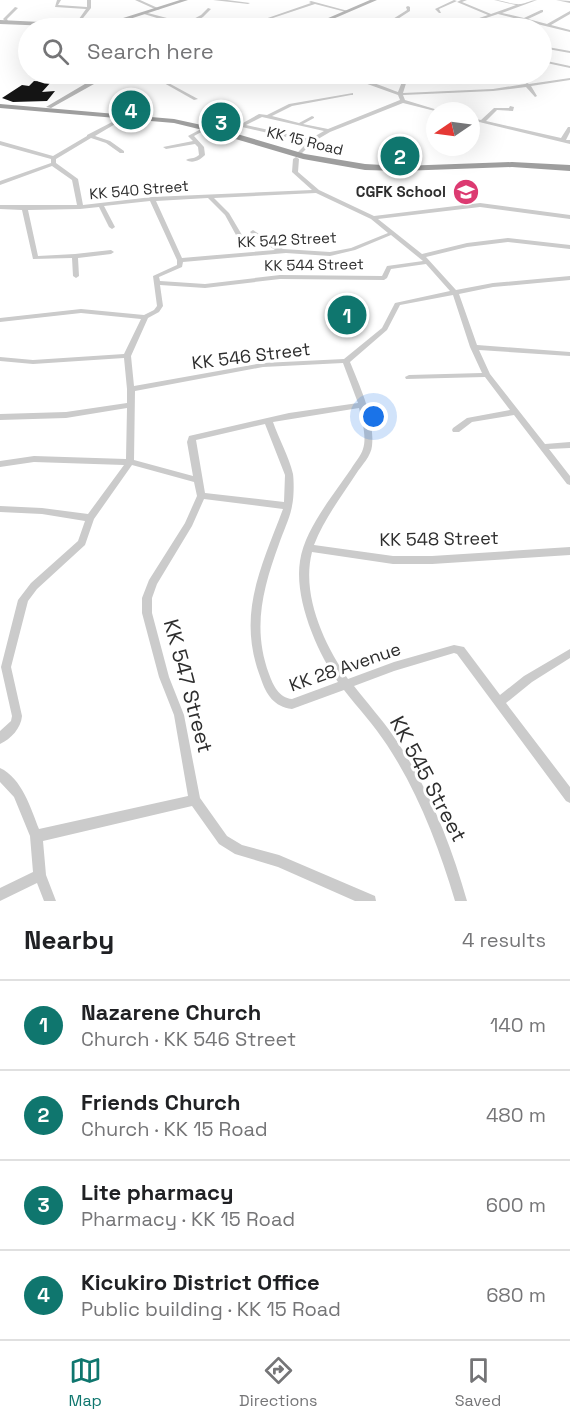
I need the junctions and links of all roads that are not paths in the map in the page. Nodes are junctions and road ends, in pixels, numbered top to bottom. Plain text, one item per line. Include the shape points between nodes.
1 (59, 0) edge
2 (89, 0) edge
3 (137, 0) edge
4 (185, 0) edge
5 (215, 0) edge
6 (305, 0) edge
7 (374, 0) edge
8 (465, 0) edge
9 (496, 0) edge
10 (535, 0) edge
11 (558, 0) edge
12 (455, 1) edge
13 (570, 2) edge
14 (248, 3) dead end
15 (314, 3) junction
16 (519, 5) junction
17 (408, 7) dead end
18 (15, 8) dead end
19 (89, 8) junction
20 (158, 9) junction
21 (209, 9) dead end
22 (346, 11) junction
23 (542, 11) dead end
24 (440, 12) dead end
25 (570, 12) edge
26 (145, 13) junction
27 (499, 13) junction
28 (491, 15) junction
29 (82, 18) edge
30 (130, 18) edge
31 (162, 18) edge
32 (198, 18) edge
33 (270, 18) edge
34 (330, 18) edge
35 (397, 18) edge
36 (482, 18) edge
37 (517, 18) edge
38 (528, 18) edge
39 (4, 22) edge
40 (552, 23) edge
41 (552, 27) edge
42 (570, 31) edge
43 (552, 49) edge
44 (570, 52) edge
45 (552, 64) edge
46 (570, 67) edge
47 (567, 79) edge
48 (552, 81) edge
49 (89, 84) edge
50 (171, 84) edge
51 (375, 84) edge
52 (404, 84) edge
53 (527, 84) joint
54 (400, 93) junction
55 (351, 94) dead end
56 (534, 96) dead end
57 (196, 99) dead end
58 (403, 101) junction
59 (49, 107) junction
60 (426, 107) edge
61 (512, 107) dead end
62 (0, 108) edge
63 (488, 108) dead end
64 (496, 109) junction
65 (69, 113) junction
66 (268, 116) junction
67 (312, 117) dead end
68 (120, 119) junction
69 (482, 122) joint
70 (301, 123) junction
71 (244, 126) junction
72 (570, 128) edge
73 (203, 130) junction
74 (328, 131) junction
75 (227, 134) junction
76 (89, 136) junction
77 (562, 140) junction
78 (311, 141) junction
79 (0, 142) edge
80 (197, 142) junction
81 (570, 142) edge
82 (166, 147) dead end
83 (122, 152) dead end
84 (297, 157) junction
85 (189, 160) dead end
86 (53, 161) junction
87 (570, 170) edge
88 (0, 183) edge
89 (317, 191) junction
90 (210, 197) junction
91 (152, 199) junction
92 (101, 205) junction
93 (0, 207) edge
94 (80, 207) junction
95 (25, 208) junction
96 (570, 217) edge
97 (373, 218) junction
98 (112, 227) dead end
99 (253, 232) dead end
100 (392, 233) junction
101 (239, 236) dead end
102 (570, 247) edge
103 (282, 251) junction
104 (111, 252) dead end
105 (75, 256) junction
106 (422, 256) junction
107 (180, 260) junction
108 (428, 262) junction
109 (76, 276) dead end
110 (570, 278) edge
111 (157, 283) junction
112 (456, 294) junction
113 (145, 317) junction
114 (0, 320) edge
115 (474, 347) junction
116 (570, 354) edge
117 (127, 356) junction
118 (0, 359) edge
119 (346, 361) junction
120 (487, 375) junction
121 (409, 377) dead end
122 (131, 389) junction
123 (130, 405) junction
124 (362, 405) junction
125 (515, 412) junction
126 (0, 417) edge
127 (268, 421) junction
128 (456, 430) dead end
129 (570, 445) edge
130 (542, 447) junction
131 (130, 462) junction
132 (0, 464) edge
133 (198, 480) junction
134 (570, 482) edge
135 (201, 496) junction
136 (288, 506) junction
137 (0, 509) edge
138 (90, 518) junction
139 (309, 548) junction
140 (570, 551) edge
141 (570, 653) edge
142 (346, 684) junction
143 (500, 702) junction
144 (0, 739) edge
145 (0, 774) edge
146 (570, 797) edge
147 (195, 800) junction
148 (36, 836) junction
149 (40, 875) junction
150 (0, 895) edge
151 (50, 901) edge
152 (370, 901) edge
153 (461, 901) edge

1 - 19 street via 56,6
2 - 19 street
3 - 20 street
4 - 20 main road
5 - 14 street
6 - 15 street
7 - 22 main road
8 - 12 street
9 - 16 street
10 - 16 street
11 - 13 street
12 - 24 street via 437,9
12 - 28 street
15 - 22 street
15 - 33 street
16 - 27 street
17 - 35 street
18 - 39 street
19 - 29 street
20 - 26 main road
21 - 32 street
22 - 34 main road
23 - 38 street
25 - 40 street
26 - 30 main road
26 - 31 street
27 - 28 street
27 - 37 street
28 - 36 street
41 - 42 street
43 - 44 street
45 - 46 street
46 - 47 street
47 - 48 street
49 - 59 main road
50 - 57 street
51 - 54 street
52 - 54 street
53 - 54 street via 472,92
53 - 56 street
54 - 58 street
55 - 66 street via 291,105
58 - 60 street
58 - 74 street
59 - 62 highway
59 - 65 highway
61 - 64 street
62 - 65 highway, KK 15 Road
63 - 64 street
64 - 69 street
65 - 68 highway, KK 15 Road
65 - 75 highway, KK 15 Road via 174,121
66 - 70 street
66 - 71 street
67 - 70 street
68 - 73 highway, KK 15 Road
68 - 76 street
69 - 77 street
70 - 74 street
71 - 75 street
71 - 78 street
72 - 77 street
73 - 80 street via 191,134
73 - 84 highway, KK 15 Road
74 - 78 street
75 - 84 highway, KK 15 Road
76 - 83 street
76 - 86 street
77 - 81 street
78 - 84 street
79 - 86 street, KK 540 Street
80 - 82 street
80 - 85 street via 202,155
84 - 87 highway, KK 15 Road via 375,170
84 - 89 street via 295,172
86 - 88 street
86 - 94 street, KK 540 Street via 75,179
89 - 90 street, KK 540 Street
89 - 97 street
90 - 91 street, KK 540 Street
90 - 101 street via 227,214
91 - 92 street, KK 540 Street
91 - 107 street
92 - 94 street, KK 540 Street
92 - 98 street
93 - 95 street
94 - 95 street
95 - 105 street via 35,258
96 - 97 street via 480,205
97 - 100 street
99 - 103 street
100 - 103 street, KK 542 Street via 330,254
100 - 106 street
102 - 106 street via 508,240
103 - 107 street, KK 542 Street
104 - 105 street
105 - 109 street
106 - 108 street
107 - 111 street via 178,268 156,276
108 - 111 street, KK 544 Street via 389,267 384,278 280,277 205,286
108 - 112 street
110 - 112 street via 493,285
111 - 113 street via 160,306
112 - 115 street
112 - 119 street via 397,304 385,328
113 - 114 street via 81,311
113 - 117 street
115 - 116 street
115 - 120 street
117 - 118 street via 33,362
117 - 122 street
119 - 122 street, KK 546 Street via 263,365
119 - 124 street, KK 545 Street
120 - 121 street
120 - 125 street
122 - 123 street
123 - 126 street via 66,415
123 - 131 street
124 - 127 street
124 - 139 street, KK 545 Street via 368,447 318,524
125 - 128 street via 470,420
125 - 130 street
127 - 133 street via 192,438
127 - 136 street via 289,475
129 - 130 street
130 - 134 street
131 - 132 street via 34,459
131 - 133 street
131 - 138 street
133 - 135 street
135 - 136 street
135 - 147 street, KK 547 Street via 147,598 147,613 164,677 179,715
136 - 142 street, KK 28 Avenue via 253,615 256,651 264,677 271,692 285,704
137 - 138 street
138 - 144 street via 82,543 23,600 6,667 16,723
139 - 140 street, KK 548 Street via 393,560
139 - 142 street, KK 545 Street via 304,576 309,602 322,644
141 - 143 street
142 - 143 street, KK 28 Avenue via 454,649 464,653
142 - 153 street, KK 545 Street via 393,744 446,851
143 - 146 street, KK 28 Avenue
145 - 148 street via 18,793
147 - 148 street
147 - 152 street, KK 547 Street via 223,840 239,850 279,861
148 - 149 street
149 - 150 street
149 - 151 street

